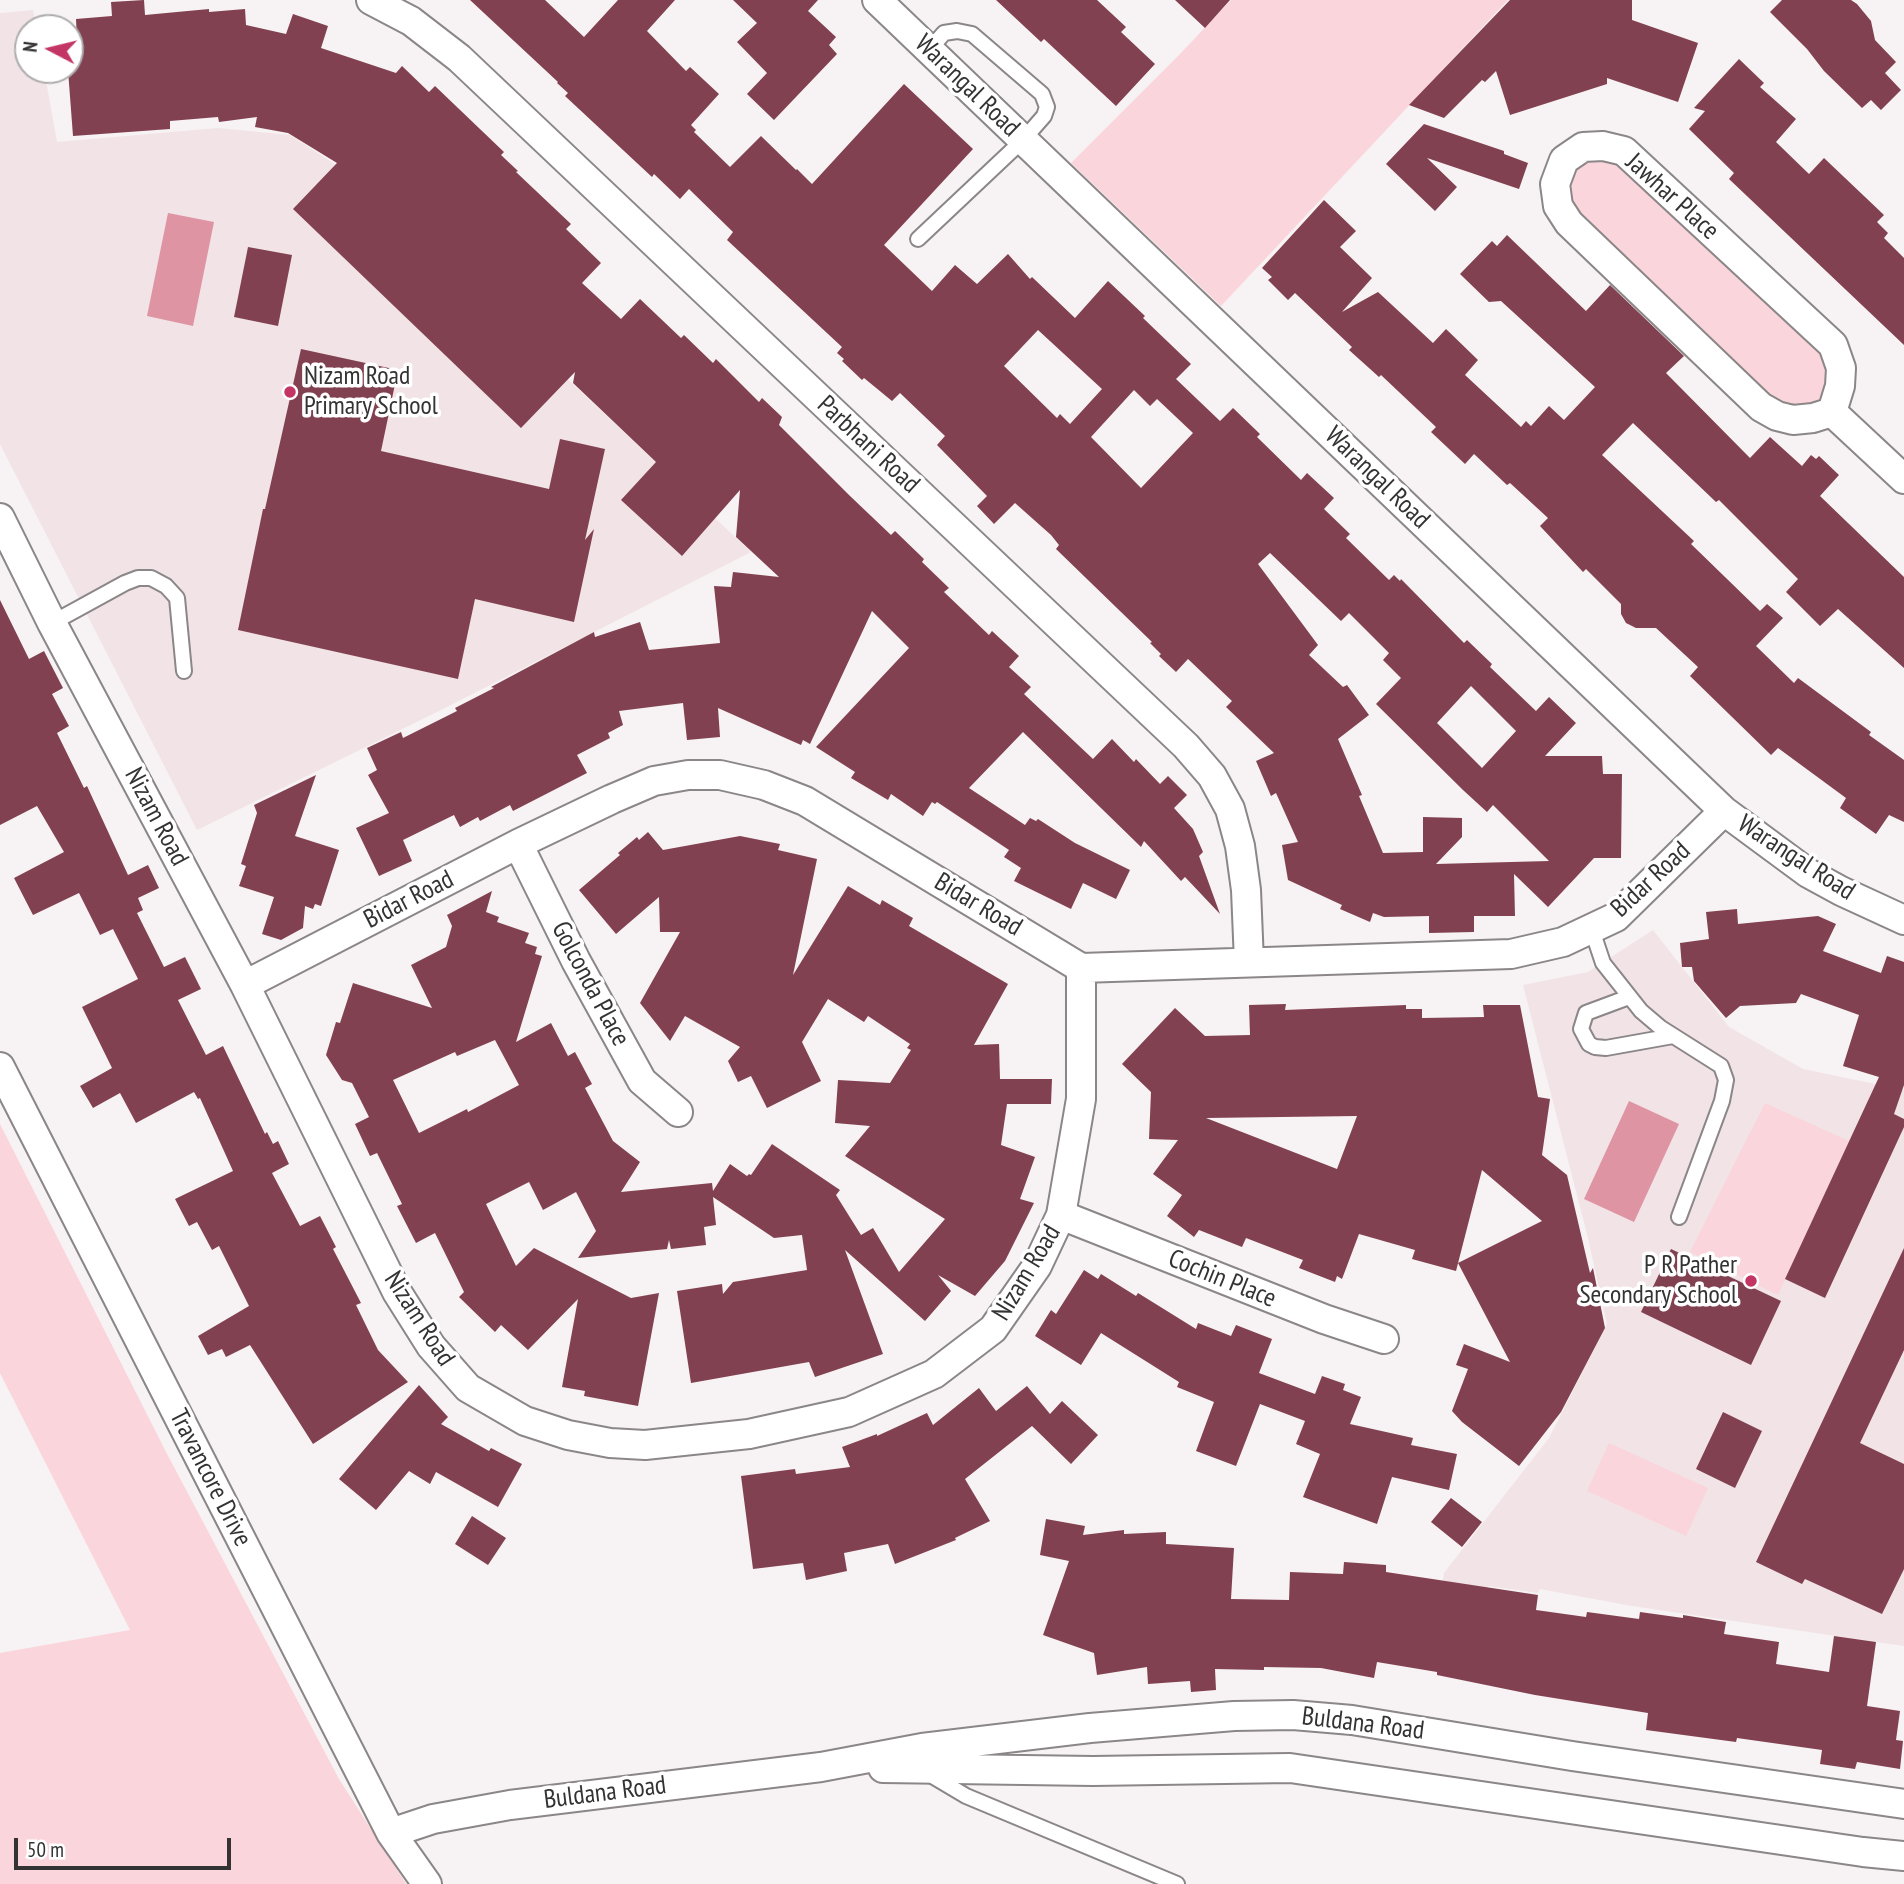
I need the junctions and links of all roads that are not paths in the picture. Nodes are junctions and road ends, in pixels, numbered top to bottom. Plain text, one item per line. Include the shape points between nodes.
1 (371, 0) edge
2 (877, 0) edge
3 (929, 50) junction
4 (1023, 140) junction
5 (918, 239) dead end
6 (1832, 412) junction
7 (1904, 479) edge
8 (0, 517) edge
9 (52, 623) junction
10 (184, 671) dead end
11 (1724, 811) junction
12 (518, 844) junction
13 (1904, 920) edge
14 (1592, 930) junction
15 (1249, 962) junction
16 (1081, 968) junction
17 (245, 985) junction
18 (1629, 996) junction
19 (1673, 1036) junction
20 (0, 1067) edge
21 (678, 1112) dead end
22 (1061, 1215) junction
23 (1679, 1217) dead end
24 (1384, 1339) dead end
25 (821, 1767) junction
26 (920, 1768) junction
27 (1904, 1804) edge
28 (391, 1833) junction
29 (1904, 1856) edge
30 (427, 1884) edge
31 (1177, 1884) edge

1 - 15 street, Parbhani Road via 411,22 459,58 1186,746 1212,776 1230,809 1247,890
2 - 3 street, Warangal Road
3 - 4 street, Warangal Road
3 - 4 lane via 944,33 972,34 1042,94 1047,107 1044,116
4 - 5 lane
4 - 11 street, Warangal Road
6 - 6 street, Jawhar Place via 1793,420 1761,407 1569,223 1558,206 1555,184 1564,160 1583,147 1624,151 1833,345 1841,368
6 - 7 street
8 - 9 street, Nizam Road
9 - 10 lane via 125,583 151,578 177,598
9 - 17 street, Nizam Road
11 - 13 street, Warangal Road via 1808,873
11 - 14 street, Bidar Road via 1616,917
12 - 16 street, Bidar Road via 654,781 720,775 805,801
12 - 17 street, Bidar Road
12 - 21 street, Golconda Place via 642,1081
14 - 15 street, Bidar Road via 1511,954
14 - 18 lane via 1604,963
15 - 16 street, Bidar Road
16 - 22 street, Nizam Road via 1081,1099
17 - 22 street, Nizam Road via 397,1292 431,1346 468,1388 525,1421 568,1435 645,1445 694,1442 849,1412 886,1396 934,1374 993,1329 1037,1266
18 - 19 lane
18 - 19 lane via 1586,1013 1581,1029 1589,1044 1606,1048
19 - 23 lane via 1721,1066 1726,1080
20 - 28 street, Travancore Drive
22 - 24 street, Cochin Place
25 - 26 street, Buldana Road
25 - 27 street, Buldana Road via 922,1748 1090,1728 1293,1715 1352,1720
25 - 28 street, Buldana Road via 510,1805 433,1819
26 - 29 street, Buldana Road via 1290,1768
26 - 31 lane via 965,1796
28 - 30 street, Travancore Drive

